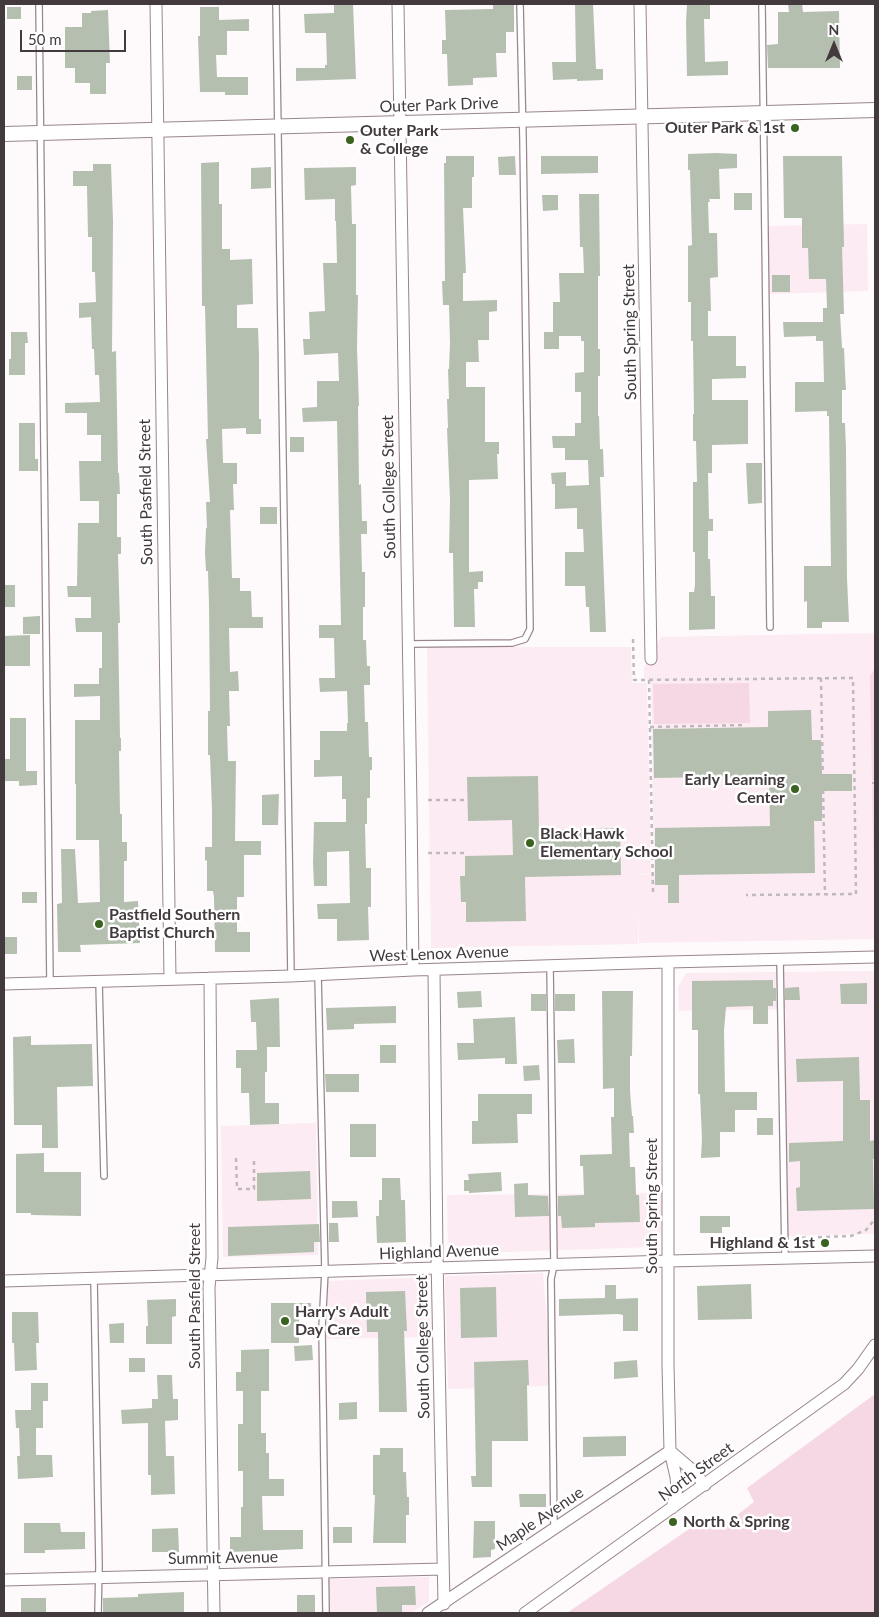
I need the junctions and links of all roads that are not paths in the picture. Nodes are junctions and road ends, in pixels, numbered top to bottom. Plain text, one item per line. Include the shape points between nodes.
1 (39, 4) edge
2 (156, 4) edge
3 (276, 4) edge
4 (398, 4) edge
5 (520, 4) edge
6 (640, 4) edge
7 (762, 4) edge
8 (875, 110) edge
9 (763, 112) junction
10 (643, 116) junction
11 (522, 120) junction
12 (400, 123) junction
13 (278, 127) junction
14 (157, 130) junction
15 (41, 133) junction
16 (4, 134) edge
17 (770, 627) dead end
18 (408, 644) junction
19 (651, 660) dead end
20 (875, 957) edge
21 (780, 959) junction
22 (668, 962) junction
23 (550, 966) junction
24 (413, 970) junction
25 (434, 970) junction
26 (318, 975) junction
27 (291, 976) junction
28 (210, 978) junction
29 (170, 979) junction
30 (99, 982) junction
31 (50, 983) junction
32 (4, 984) edge
33 (104, 1176) dead end
34 (875, 1256) edge
35 (785, 1258) junction
36 (669, 1261) junction
37 (554, 1265) junction
38 (438, 1268) junction
39 (324, 1271) junction
40 (211, 1275) junction
41 (94, 1279) junction
42 (4, 1282) edge
43 (875, 1345) edge
44 (670, 1451) junction
45 (705, 1485) junction
46 (672, 1508) junction
47 (554, 1530) junction
48 (443, 1569) junction
49 (324, 1572) junction
50 (213, 1574) junction
51 (98, 1577) junction
52 (4, 1580) edge
53 (444, 1604) junction
54 (98, 1613) edge
55 (214, 1613) edge
56 (326, 1613) edge
57 (428, 1613) edge
58 (525, 1613) edge

1 - 15 lane
2 - 14 street, South Pasfield Street
3 - 13 lane
4 - 12 street, South College Street
5 - 11 lane
6 - 10 street, South Spring Street
7 - 9 lane
8 - 9 street, Outer Park Drive
9 - 10 street, Outer Park Drive
9 - 17 lane
10 - 11 street, Outer Park Drive
10 - 19 street, South Spring Street
11 - 12 street, Outer Park Drive
11 - 18 lane via 530,629 525,639 512,643
12 - 13 street, Outer Park Drive
12 - 18 street, South College Street
13 - 14 street, Outer Park Drive
13 - 27 lane
14 - 15 street, Outer Park Drive
14 - 29 street, South Pasfield Street
15 - 16 street, Outer Park Drive
15 - 31 lane
18 - 24 street, South College Street
20 - 21 street, West Lenox Avenue
21 - 22 street, West Lenox Avenue
21 - 35 lane
22 - 23 street, West Lenox Avenue
22 - 36 street, South Spring Street
23 - 25 street, West Lenox Avenue
23 - 37 lane
24 - 25 street, West Lenox Avenue
24 - 26 street, West Lenox Avenue
25 - 38 street, South College Street
26 - 27 street, West Lenox Avenue
26 - 39 lane
27 - 28 street, West Lenox Avenue
28 - 29 street, West Lenox Avenue
28 - 40 street, South Pasfield Street
29 - 30 street, West Lenox Avenue
30 - 31 street, West Lenox Avenue
30 - 33 lane
31 - 32 street, West Lenox Avenue
34 - 35 street, Highland Avenue
35 - 36 street, Highland Avenue
36 - 37 street, Highland Avenue
36 - 44 street, South Spring Street
37 - 38 street, Highland Avenue
37 - 47 lane via 551,1279
38 - 39 street, Highland Avenue
38 - 48 street, South College Street
39 - 40 street, Highland Avenue
39 - 49 lane
40 - 41 street, Highland Avenue
40 - 50 street, South Pasfield Street
41 - 42 street, Highland Avenue
41 - 51 lane
43 - 45 street, North Street via 844,1384
44 - 45 street
44 - 46 street, South Spring Street via 677,1489
44 - 47 street, Maple Avenue
45 - 46 street, North Street
46 - 58 street, North Street
47 - 53 street, Maple Avenue
48 - 49 street, Summit Avenue
48 - 53 street, South College Street
49 - 50 street, Summit Avenue
49 - 56 lane
50 - 51 street, Summit Avenue
50 - 55 street, South Pasfield Street
51 - 52 street, Summit Avenue
51 - 54 lane
53 - 57 street, Maple Avenue

